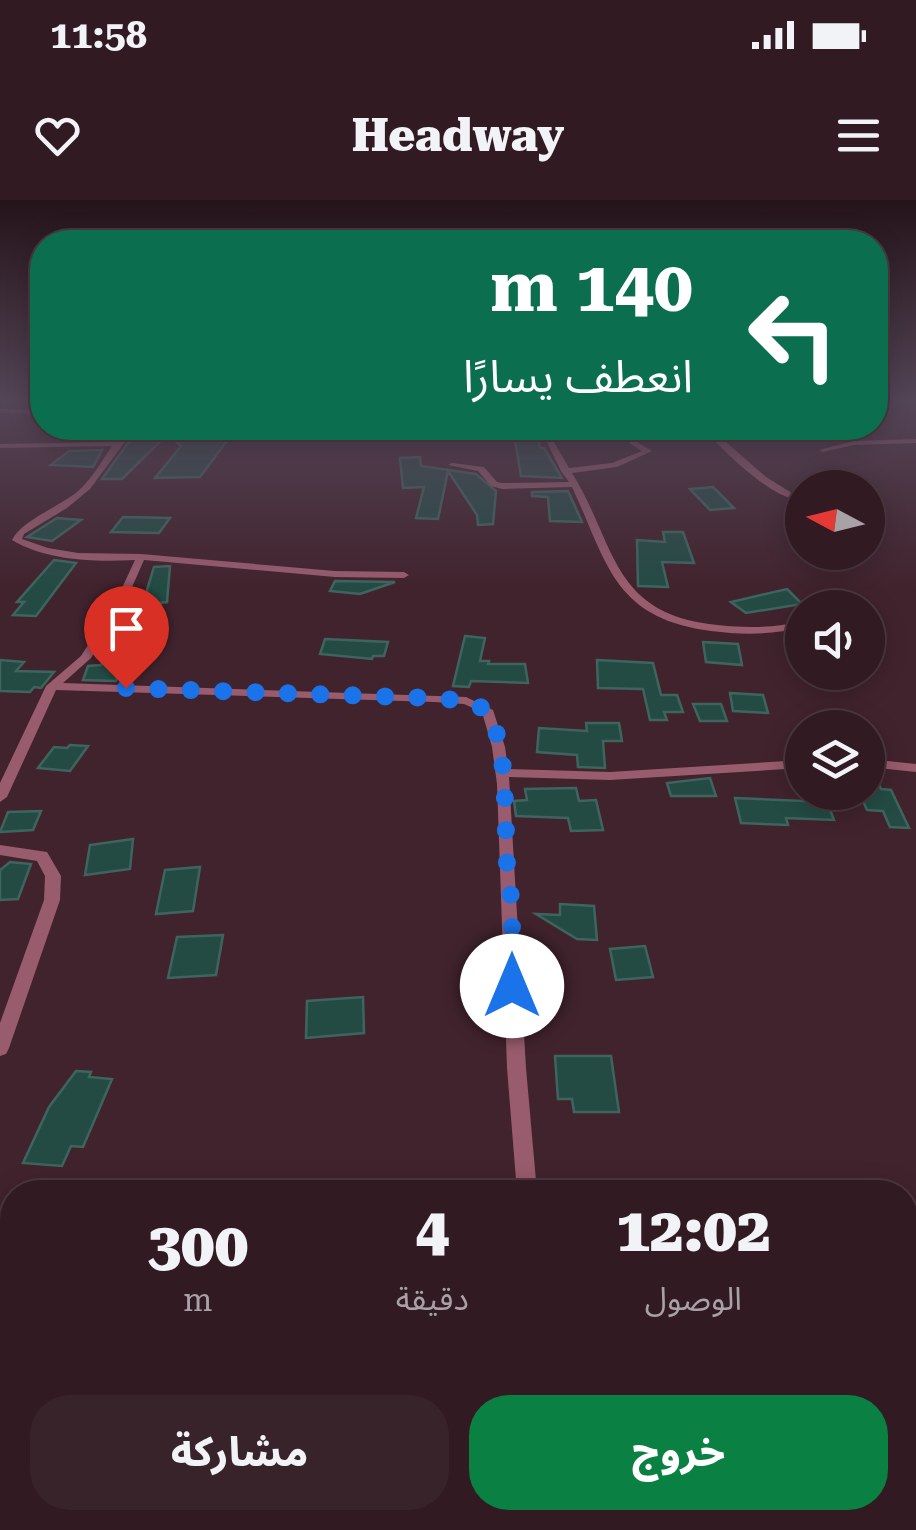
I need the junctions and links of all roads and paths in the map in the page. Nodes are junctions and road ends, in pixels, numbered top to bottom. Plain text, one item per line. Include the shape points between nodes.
1 (102, 463) edge
2 (561, 463) edge
3 (616, 463) edge
4 (746, 463) edge
5 (452, 465) dead end
6 (565, 471) junction
7 (575, 484) junction
8 (785, 492) edge
9 (0, 540) edge
10 (17, 540) junction
11 (141, 557) junction
12 (404, 575) dead end
13 (785, 632) edge
14 (52, 686) junction
15 (785, 765) edge
16 (885, 765) edge
17 (916, 768) edge
18 (504, 773) junction
19 (0, 796) edge
20 (0, 850) edge
21 (0, 1048) edge
22 (526, 1180) edge

1 - 10 street via 90,485
2 - 6 street
3 - 6 street
4 - 8 street
5 - 7 street via 481,469 502,486
6 - 7 street
7 - 13 street via 600,543 647,608 758,633
9 - 10 street
10 - 11 street via 64,552
11 - 12 street
11 - 14 street via 85,658
14 - 18 street via 466,701 487,710
14 - 19 street
15 - 18 street via 610,776
16 - 17 street
18 - 22 street via 513,1054
20 - 21 street via 42,856 53,876 52,900

